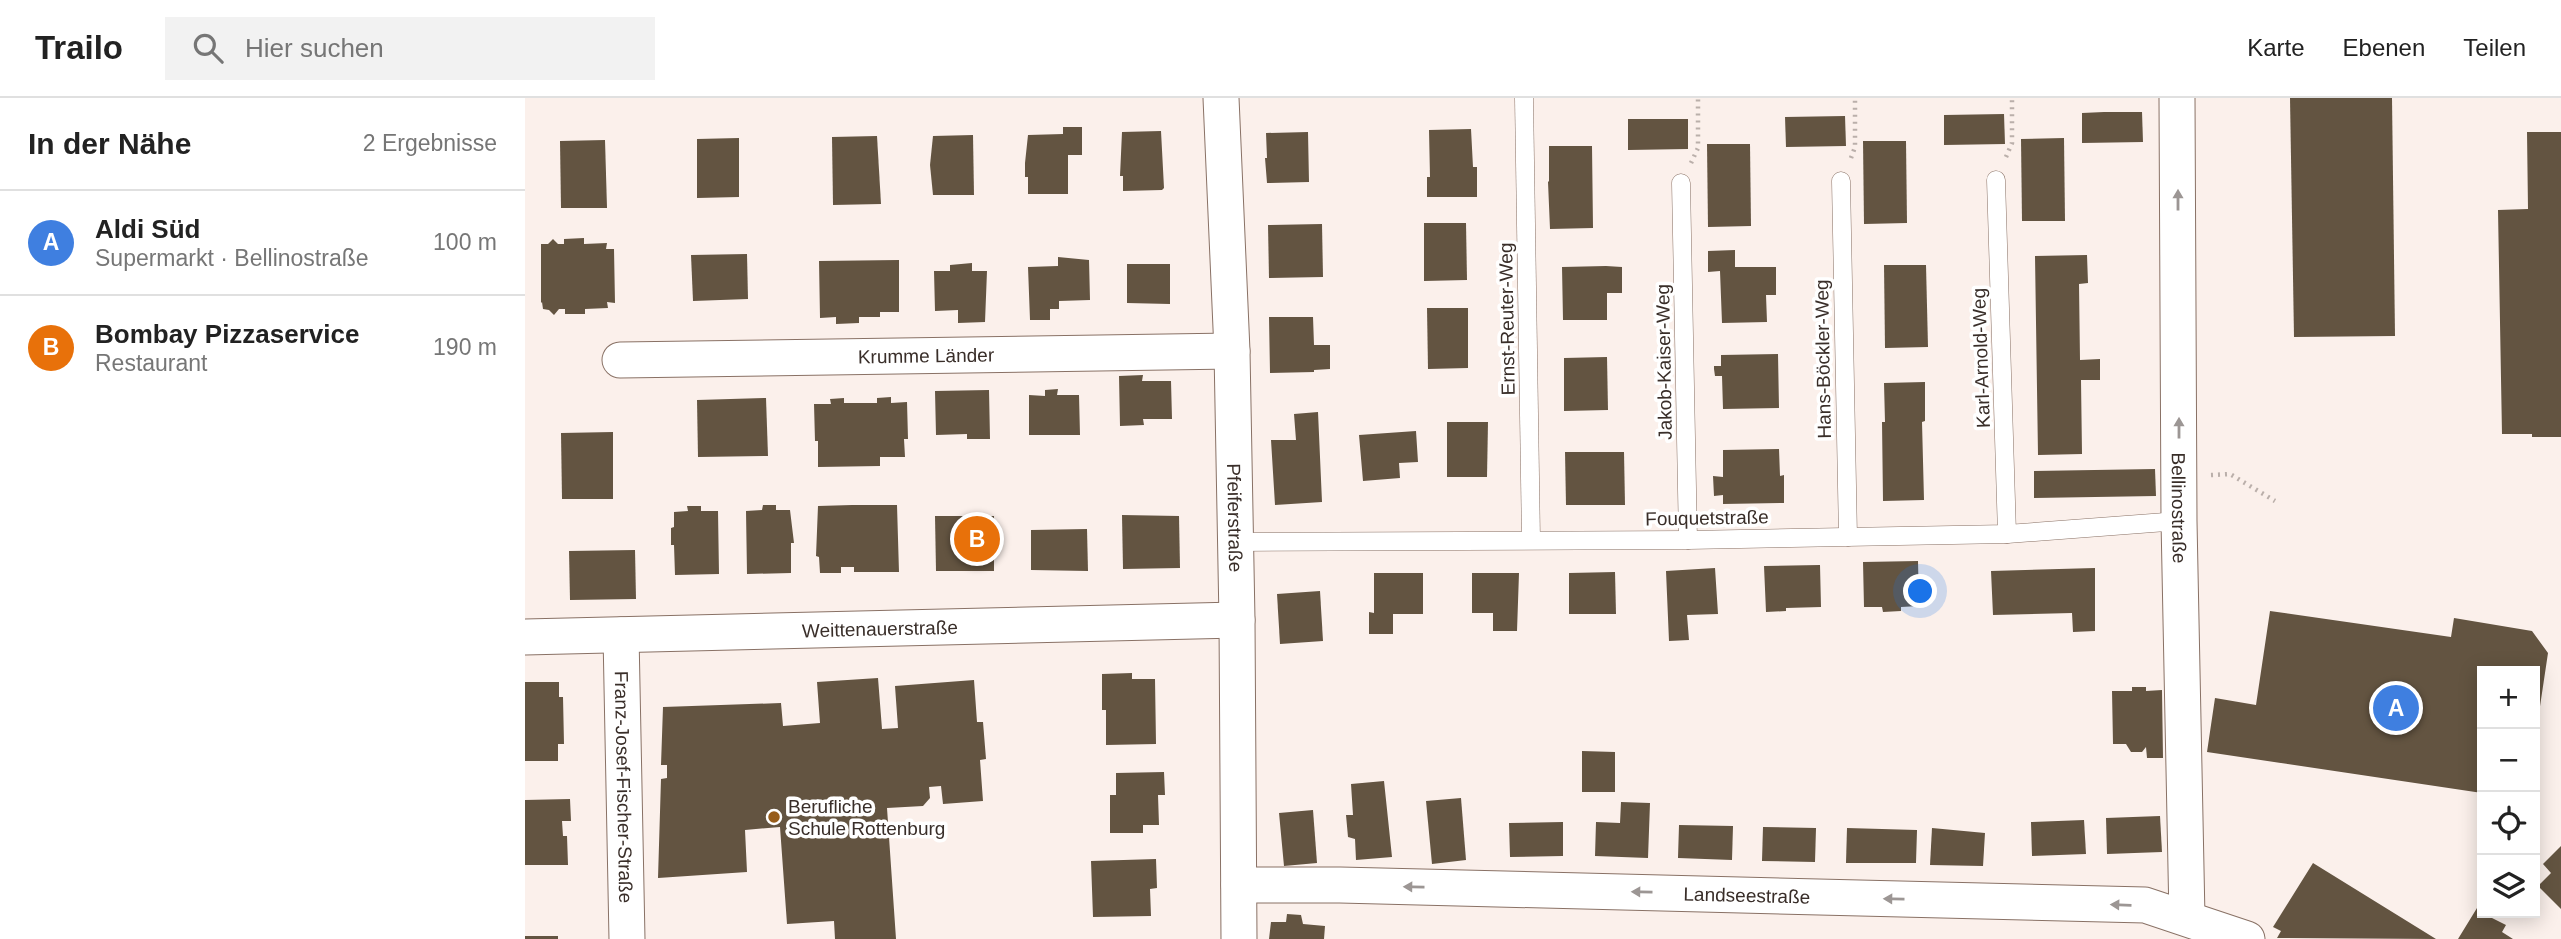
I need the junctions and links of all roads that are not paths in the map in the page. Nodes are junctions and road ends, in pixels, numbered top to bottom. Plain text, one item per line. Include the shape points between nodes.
1 (1221, 98) edge
2 (1524, 98) edge
3 (2177, 98) edge
4 (1996, 180) road end
5 (1841, 181) road end
6 (1681, 183) road end
7 (1232, 351) junction
8 (620, 360) dead end
9 (2179, 521) junction
10 (2007, 534) junction
11 (1848, 537) junction
12 (1531, 540) junction
13 (1688, 540) junction
14 (1235, 542) junction
15 (1237, 621) junction
16 (621, 635) junction
17 (525, 637) edge
18 (1239, 885) junction
19 (2187, 918) junction
20 (627, 939) edge
21 (1239, 939) edge
22 (2247, 939) edge

1 - 7 street, Pfeiferstraße
2 - 12 lane, Ernst-Reuter-Weg
9 -> 3 street, Bellinostraße
4 - 10 lane, Karl-Arnold-Weg
5 - 11 lane, Hans-Böckler-Weg
6 - 13 lane, Jakob-Kaiser-Weg
7 - 8 street, Krumme Länder
7 - 14 street, Pfeiferstraße
9 - 10 lane, Fouquetstraße
9 - 19 street, Bellinostraße
10 - 11 lane, Fouquetstraße
11 - 13 lane, Fouquetstraße
12 - 13 lane, Fouquetstraße
12 - 14 lane, Fouquetstraße
14 - 15 street, Pfeiferstraße
15 - 16 street, Weittenauerstraße
15 - 18 street, Pfeiferstraße
16 - 17 street, Weittenauerstraße
16 - 20 street, Franz-Josef-Fischer-Straße
19 -> 18 street, Landseestraße via 2145,905
18 - 21 street, Pfeiferstraße
19 - 22 street, Landseestraße

